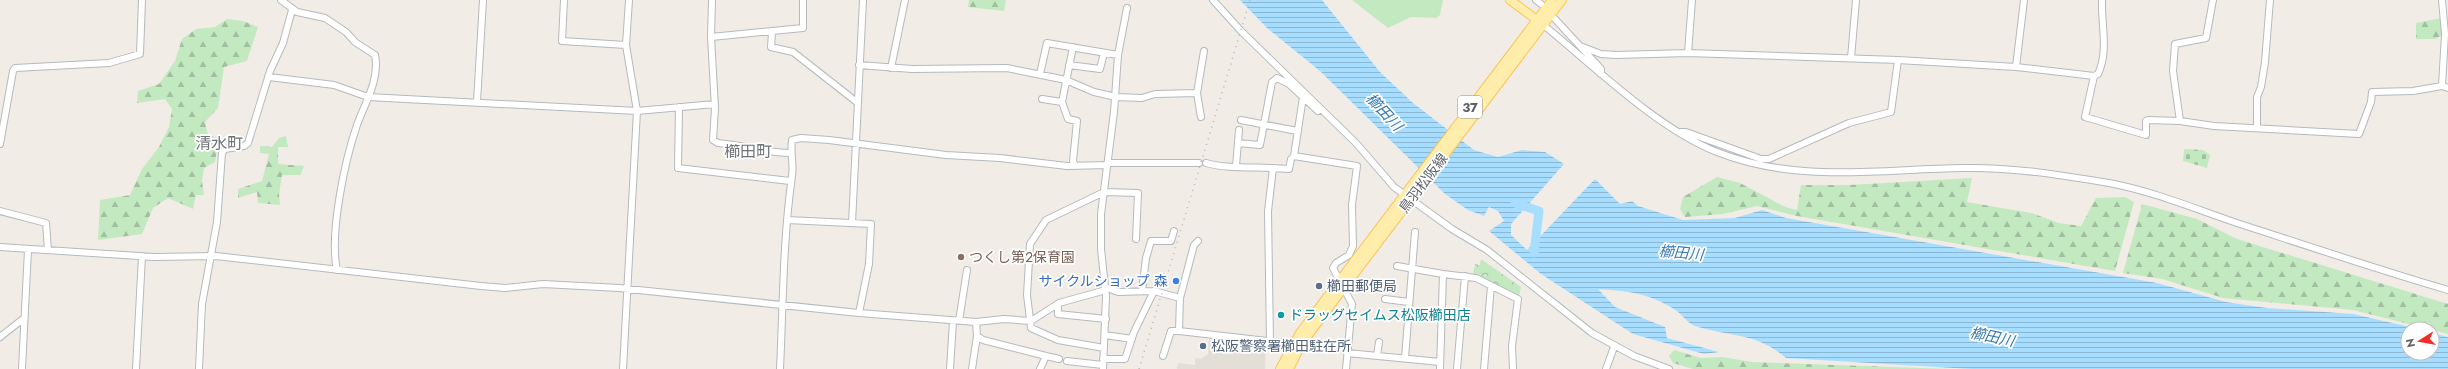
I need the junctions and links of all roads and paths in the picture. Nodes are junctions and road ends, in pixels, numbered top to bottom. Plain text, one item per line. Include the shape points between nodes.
1 (142, 0) edge
2 (281, 0) edge
3 (483, 0) edge
4 (564, 0) edge
5 (629, 0) edge
6 (712, 0) edge
7 (803, 0) edge
8 (863, 0) edge
9 (904, 0) edge
10 (1213, 0) edge
11 (1552, 0) edge
12 (1562, 0) edge
13 (1692, 0) edge
14 (1856, 0) edge
15 (2024, 0) edge
16 (2102, 0) edge
17 (2214, 0) edge
18 (2270, 0) edge
19 (2442, 0) edge
20 (1512, 1) edge
21 (1127, 8) dead end
22 (292, 10) junction
23 (1555, 19) dead end
24 (1538, 25) junction
25 (772, 33) junction
26 (711, 37) junction
27 (626, 44) junction
28 (1580, 46) junction
29 (1073, 48) junction
30 (1204, 51) dead end
31 (1104, 53) junction
32 (1688, 53) junction
33 (1118, 55) junction
34 (1851, 58) junction
35 (1898, 60) junction
36 (859, 65) junction
37 (1069, 65) junction
38 (2016, 67) junction
39 (892, 68) junction
40 (1040, 74) junction
41 (1602, 74) junction
42 (2094, 76) junction
43 (269, 77) junction
44 (1066, 80) junction
45 (2445, 87) edge
46 (1197, 93) junction
47 (368, 97) junction
48 (1116, 97) junction
49 (1303, 97) junction
50 (1042, 99) dead end
51 (477, 102) junction
52 (1062, 102) junction
53 (715, 104) junction
54 (858, 104) junction
55 (679, 107) junction
56 (637, 111) junction
57 (1327, 114) junction
58 (1201, 117) dead end
59 (1241, 120) dead end
60 (2180, 121) junction
61 (1263, 125) junction
62 (2256, 127) junction
63 (1, 128) edge
64 (1239, 130) dead end
65 (1297, 131) junction
66 (1679, 132) junction
67 (1238, 143) junction
68 (0, 144) edge
69 (856, 144) junction
70 (790, 153) junction
71 (1294, 156) junction
72 (1199, 163) dead end
73 (1206, 163) dead end
74 (1108, 164) junction
75 (1075, 166) junction
76 (1236, 166) junction
77 (1273, 168) junction
78 (790, 181) junction
79 (1104, 192) junction
80 (1410, 194) junction
81 (0, 211) edge
82 (787, 220) junction
83 (852, 223) junction
84 (1174, 231) dead end
85 (1415, 232) dead end
86 (1136, 239) dead end
87 (1198, 241) dead end
88 (0, 247) edge
89 (28, 250) junction
90 (48, 250) junction
91 (142, 256) junction
92 (210, 257) junction
93 (1397, 266) dead end
94 (1412, 268) junction
95 (337, 270) junction
96 (967, 270) dead end
97 (1443, 274) junction
98 (1465, 276) junction
99 (1341, 285) junction
100 (1491, 286) junction
101 (1105, 289) junction
102 (627, 290) junction
103 (2448, 290) edge
104 (1142, 291) junction
105 (1154, 291) junction
106 (1180, 298) junction
107 (1385, 299) dead end
108 (1410, 302) junction
109 (783, 305) junction
110 (1058, 306) dead end
111 (859, 313) junction
112 (23, 319) junction
113 (1106, 319) junction
114 (1029, 320) junction
115 (956, 321) junction
116 (976, 322) junction
117 (1179, 331) junction
118 (1105, 335) junction
119 (977, 336) junction
120 (0, 337) edge
121 (1132, 340) junction
122 (1270, 342) junction
123 (1378, 342) dead end
124 (1297, 345) junction
125 (1614, 347) junction
126 (1104, 348) junction
127 (1348, 350) junction
128 (1046, 356) junction
129 (1163, 356) dead end
130 (1378, 356) junction
131 (1405, 358) junction
132 (1059, 359) dead end
133 (1067, 361) dead end
134 (1440, 362) junction
135 (1103, 364) edge
136 (22, 369) edge
137 (136, 369) edge
138 (199, 369) edge
139 (623, 369) edge
140 (780, 369) edge
141 (950, 369) edge
142 (972, 369) edge
143 (1040, 369) edge
144 (1280, 369) edge
145 (1289, 369) edge
146 (1346, 369) edge
147 (1440, 369) edge
148 (1457, 369) edge
149 (1484, 369) edge
150 (1513, 369) edge
151 (1606, 369) edge
152 (1669, 369) edge

1 - 63 street via 140,54 109,63 16,68 12,71
2 - 22 street
3 - 51 street
4 - 27 street via 562,41
5 - 27 street
6 - 26 street
7 - 25 street via 803,28
8 - 36 street
9 - 39 street
10 - 57 street via 1241,31
11 - 24 main road, 鳥羽松阪線 / 37
12 - 24 main road, 鳥羽松阪線 / 37
13 - 32 street
14 - 34 street
15 - 38 street
16 - 42 street via 2103,55 2101,68
17 - 60 street via 2206,38 2175,44 2173,71
18 - 62 street via 2265,62 2257,96
19 - 45 street
20 - 24 main road
21 - 33 street
22 - 43 street via 283,43
22 - 47 street via 325,18 376,55 377,69
23 - 28 street
24 - 41 street
24 - 80 main road, 鳥羽松阪線 / 37
25 - 26 street
25 - 54 street via 772,47 793,52
26 - 53 street
27 - 56 street
28 - 32 street via 1601,54 1616,55
28 - 41 street via 1601,69
29 - 31 street
29 - 37 street
29 - 40 street via 1047,43
30 - 46 street
31 - 33 street
31 - 37 street via 1100,69
32 - 34 street
33 - 48 street
34 - 35 street
35 - 38 street
35 - 66 street via 1891,112 1849,123 1769,159 1761,159 1686,132
36 - 39 street
36 - 54 street
37 - 44 street
38 - 42 street
39 - 40 street via 996,67
40 - 44 street
41 - 66 street
42 - 60 street via 2085,117 2146,135 2146,121
43 - 47 street via 334,85
43 - 92 street via 248,143 225,149 222,153 217,222
44 - 48 street via 1094,92
44 - 52 street
45 - 62 street via 2372,92 2371,102 2359,134
46 - 48 street via 1155,94 1142,98
46 - 58 street
47 - 51 street
47 - 95 street via 356,127 337,212
48 - 74 street
49 - 57 street via 1321,113
49 - 61 street via 1289,84 1277,78 1272,82
49 - 65 street
50 - 52 street
51 - 56 street
52 - 75 street via 1068,120 1077,122 1073,161
53 - 55 street
53 - 70 street via 712,136 714,142 750,146 765,152
54 - 69 street
55 - 56 street
55 - 78 street via 678,168
56 - 102 street
57 - 80 street via 1394,187
59 - 61 street
60 - 62 street via 2214,126
61 - 65 street
61 - 67 street via 1260,145
63 - 68 street
64 - 67 street
65 - 71 street
66 - 103 street via 1716,152 1785,171 1816,173 1993,168 2049,173 2113,184
67 - 76 street
69 - 70 street via 801,138 792,140
69 - 75 street
69 - 83 street
70 - 78 street
71 - 77 street via 1289,169
71 - 99 street via 1357,166 1352,205 1353,246 1349,255 1333,266
72 - 74 street
73 - 76 street via 1215,167
74 - 75 street
74 - 79 street
76 - 77 street
77 - 122 street via 1268,212
78 - 82 street
79 - 86 street via 1138,193
79 - 101 street via 1101,249
79 - 114 street via 1046,220 1030,244 1027,295
80 - 99 main road, 鳥羽松阪線 / 37
80 - 125 street via 1452,229 1482,246 1577,323
81 - 90 street via 46,223
82 - 83 street
82 - 109 street
83 - 111 street via 871,224 869,264
84 - 104 street via 1171,241 1151,241
85 - 94 street
87 - 106 street via 1194,244
88 - 89 street
89 - 90 street
89 - 112 street
90 - 91 street
91 - 92 street
91 - 137 street
92 - 95 street
92 - 138 street via 202,304
93 - 94 street
94 - 97 street
94 - 108 street
95 - 102 street via 419,281 504,288 549,284
96 - 115 street
97 - 98 street
97 - 134 street
98 - 100 street via 1476,278
98 - 148 street
99 - 124 main road, 鳥羽松阪線 / 37
99 - 127 street via 1352,307
100 - 149 street
100 - 150 street via 1518,299 1512,346
101 - 104 street via 1118,292
101 - 113 street
101 - 114 street via 1059,303
102 - 109 street
102 - 139 street
104 - 105 street
105 - 106 street
105 - 121 street
106 - 117 street
107 - 108 street
108 - 131 street
109 - 111 street
109 - 140 street
110 - 113 street via 1058,314
111 - 115 street
112 - 120 street
112 - 136 street
113 - 118 street
114 - 116 street
114 - 126 street via 1033,329 1058,340
115 - 116 street
115 - 141 street
116 - 119 street
117 - 122 street
117 - 129 street via 1171,331
118 - 121 street
118 - 126 street
119 - 128 street via 1002,346
119 - 142 street
121 - 135 street via 1125,359
122 - 124 street
123 - 130 street
124 - 127 street
124 - 144 main road, 鳥羽松阪線 / 37
124 - 145 main road, 鳥羽松阪線 / 37
125 - 151 street
125 - 152 street
126 - 135 street
127 - 130 street
127 - 146 street
128 - 132 street
128 - 143 street
130 - 131 street
131 - 134 street
133 - 135 street
134 - 147 street

